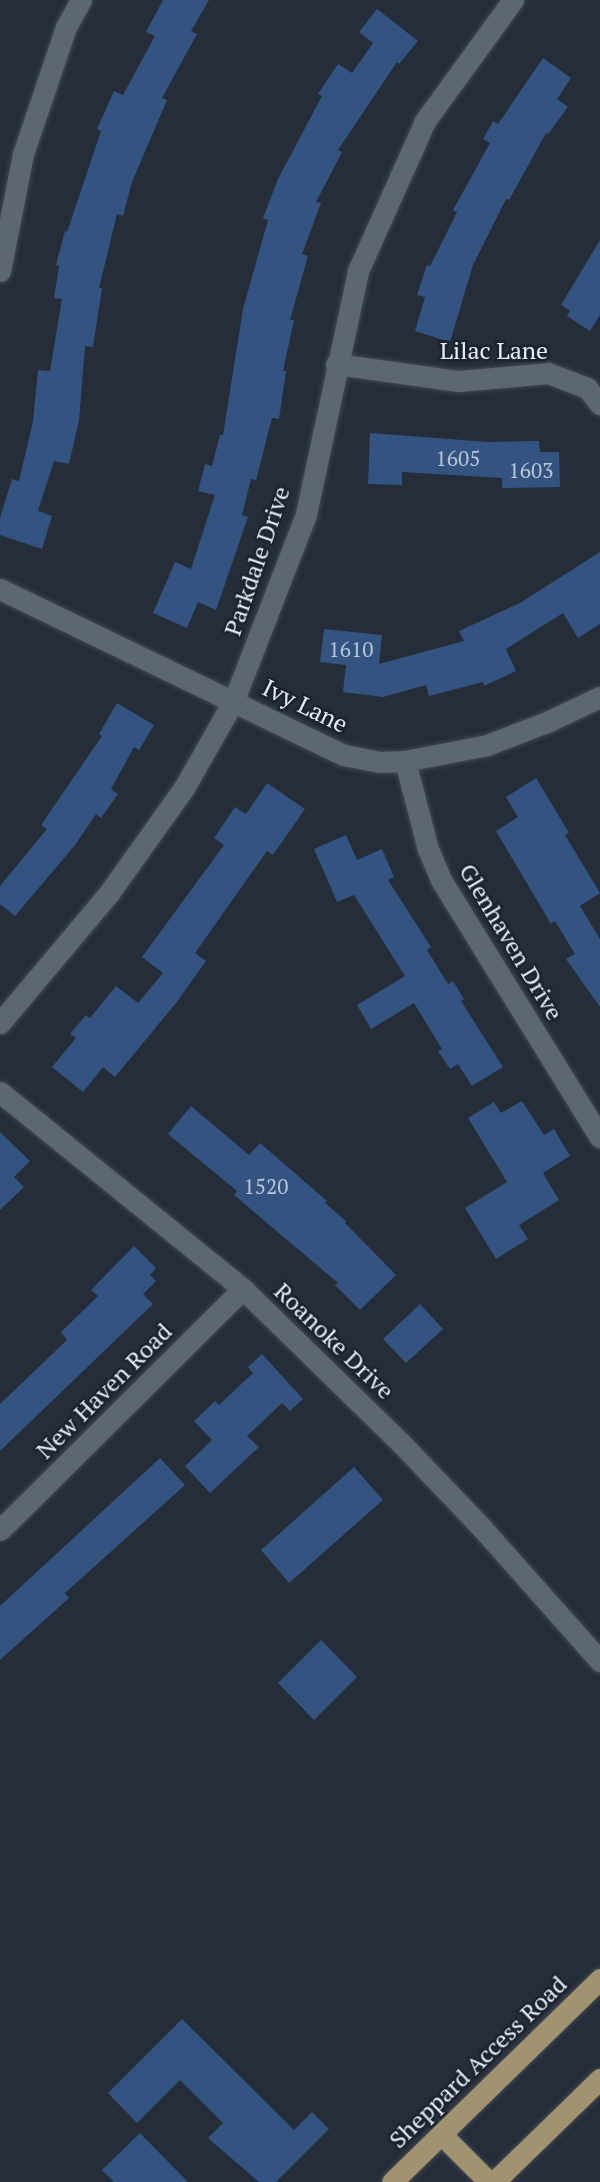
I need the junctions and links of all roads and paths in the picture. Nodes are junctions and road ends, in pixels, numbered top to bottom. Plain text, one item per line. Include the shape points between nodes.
1 (81, 0) edge
2 (513, 0) edge
3 (0, 271) edge
4 (336, 364) junction
5 (600, 404) edge
6 (0, 589) edge
7 (600, 696) edge
8 (234, 700) junction
9 (405, 761) junction
10 (0, 1023) edge
11 (0, 1092) edge
12 (600, 1137) edge
13 (243, 1289) junction
14 (0, 1530) edge
15 (600, 1661) edge
16 (600, 1979) edge
17 (600, 2079) edge
18 (442, 2134) junction
19 (392, 2182) edge
20 (492, 2182) edge

1 - 3 street via 66,27 23,153
2 - 4 street, Parkdale Drive via 425,121 358,271
4 - 5 street, Lilac Lane via 459,381 548,373 587,388
4 - 8 street, Parkdale Drive via 306,514
6 - 8 street, Ivy Lane
7 - 9 street, Ivy Lane via 487,745
8 - 9 street, Ivy Lane via 344,755 379,762
8 - 10 street, Parkdale Drive via 184,788 109,893
9 - 12 street, Glenhaven Drive via 441,880
11 - 13 street, Roanoke Drive
13 - 14 street, New Haven Road
13 - 15 street, Roanoke Drive via 402,1444
16 - 18 main road, Sheppard Access Road
17 - 20 main road
18 - 19 main road, Sheppard Access Road
18 - 20 main road

